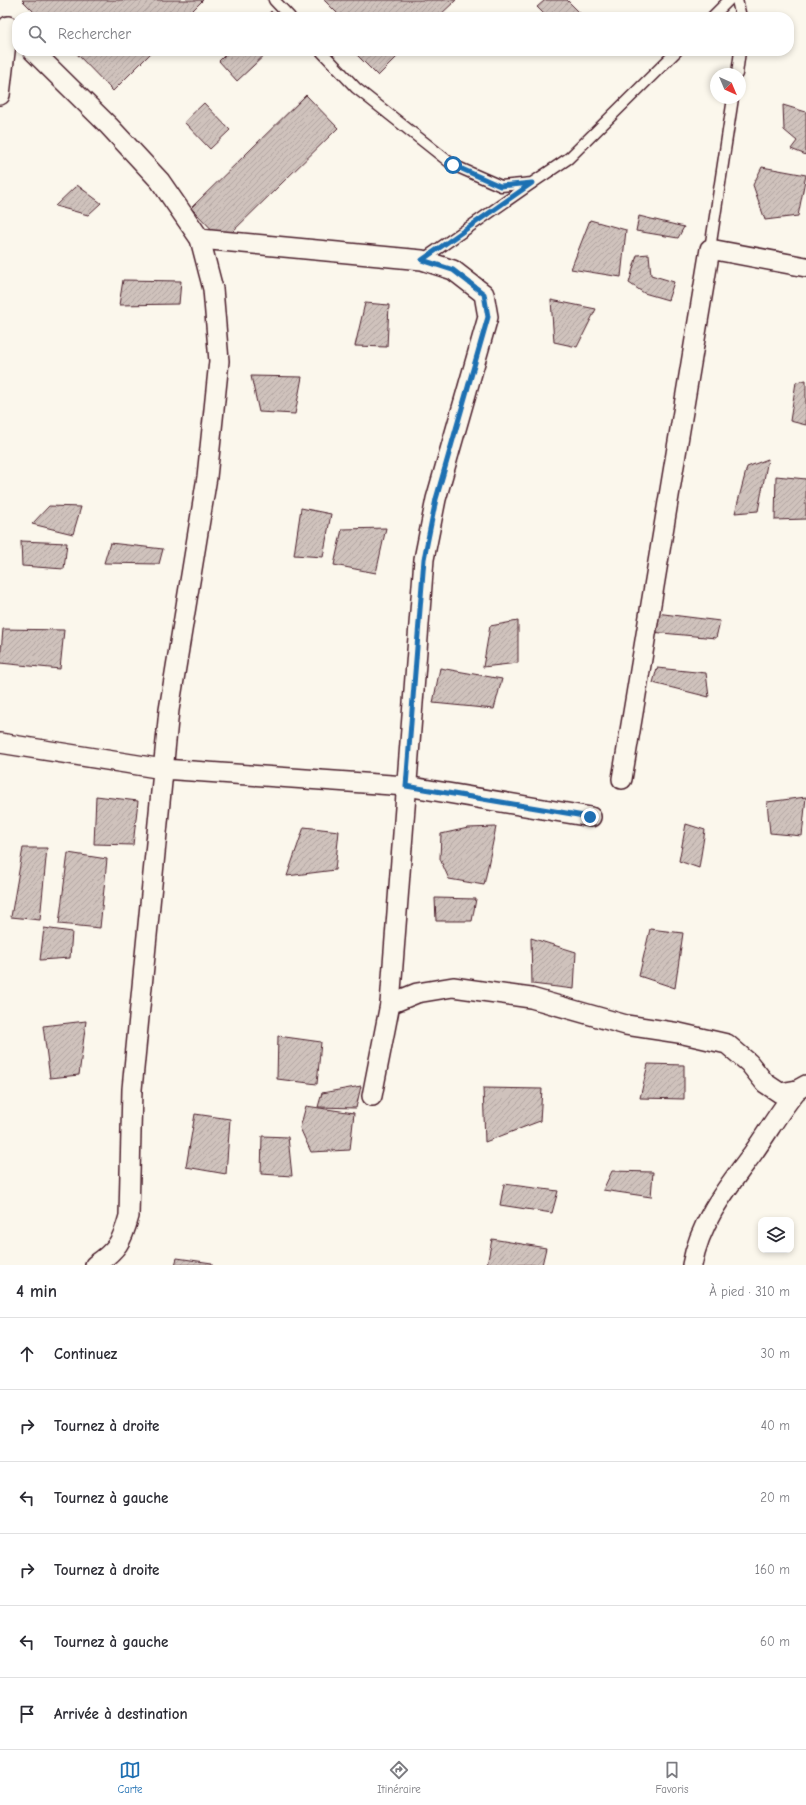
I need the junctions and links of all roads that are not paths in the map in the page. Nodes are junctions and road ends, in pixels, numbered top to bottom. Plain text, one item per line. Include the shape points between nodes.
1 (274, 0) edge
2 (729, 0) edge
3 (737, 0) edge
4 (285, 12) edge
5 (717, 12) edge
6 (740, 12) edge
7 (8, 26) edge
8 (38, 56) edge
9 (326, 56) edge
10 (672, 56) edge
11 (739, 56) edge
12 (738, 68) edge
13 (0, 95) edge
14 (732, 104) edge
15 (532, 183) junction
16 (200, 239) junction
17 (710, 249) junction
18 (422, 260) junction
19 (806, 267) edge
20 (0, 743) edge
21 (163, 769) junction
22 (622, 778) dead end
23 (406, 786) junction
24 (590, 817) dead end
25 (390, 1004) junction
26 (802, 1088) edge
27 (372, 1096) dead end
28 (95, 1265) edge
29 (692, 1265) edge

1 - 4 lane
2 - 5 lane
3 - 6 lane
7 - 13 street
8 - 16 street via 160,181
9 - 15 lane via 356,88 453,165 500,186
10 - 15 lane via 569,158
11 - 12 lane
14 - 17 lane
15 - 18 lane
16 - 18 street
16 - 21 street via 213,289 219,361 207,477 169,710
17 - 19 street
17 - 22 street
18 - 23 street via 453,270 484,294 488,317 436,499 424,559
20 - 21 street
21 - 23 street
21 - 28 street via 132,1089 129,1216 124,1236 110,1254
23 - 24 street
23 - 25 street
25 - 26 street via 417,993 453,987 531,998 626,1025 727,1044 749,1063 766,1083 780,1093
25 - 27 street
26 - 29 street via 781,1109 722,1194 700,1233

